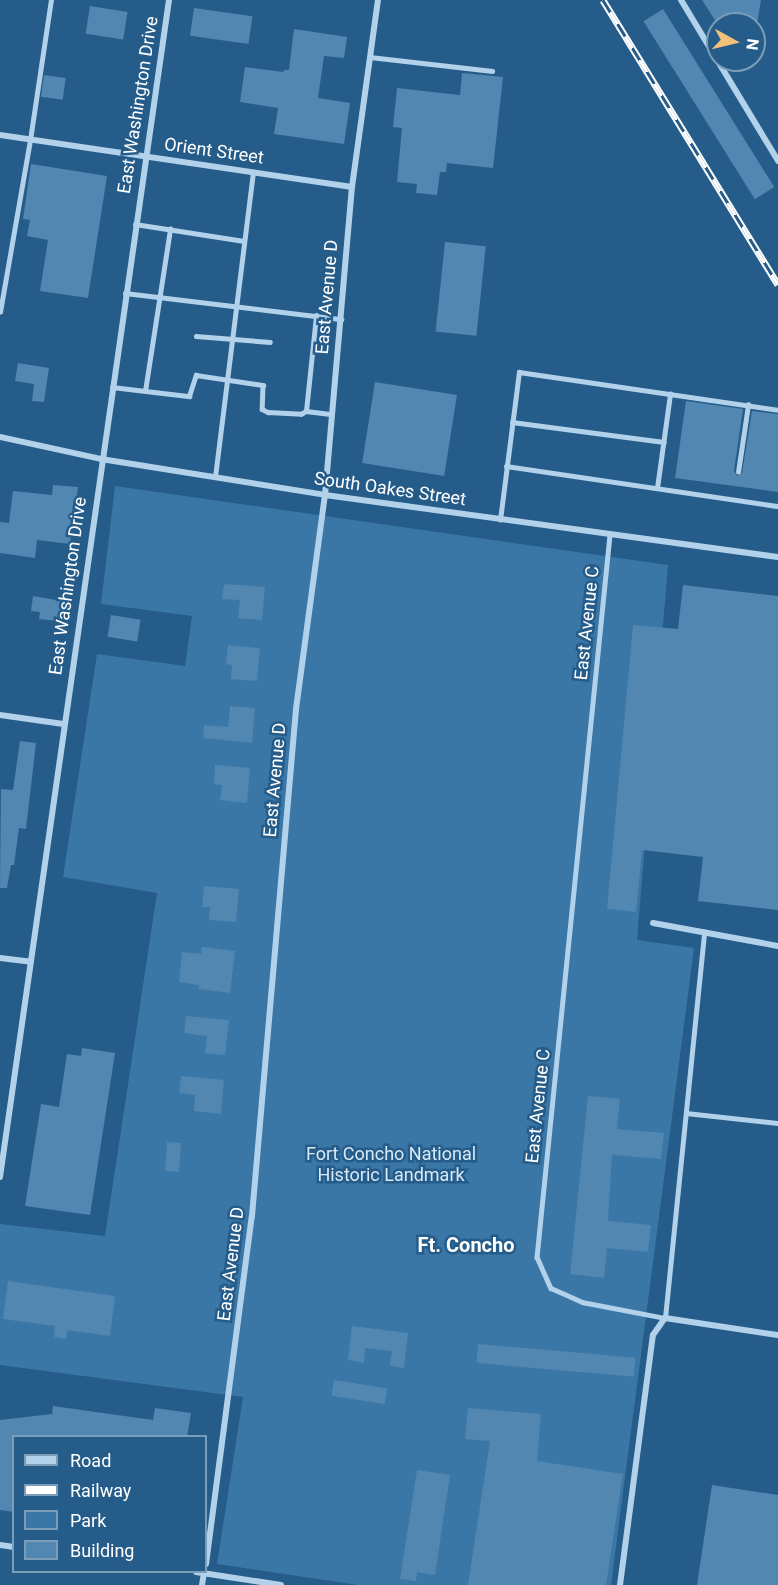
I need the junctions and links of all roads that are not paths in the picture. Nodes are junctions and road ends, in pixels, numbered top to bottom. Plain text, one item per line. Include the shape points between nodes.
1 (51, 0) edge
2 (169, 0) edge
3 (378, 0) edge
4 (681, 0) edge
5 (370, 57) junction
6 (492, 71) dead end
7 (0, 135) edge
8 (30, 140) junction
9 (145, 156) junction
10 (778, 161) edge
11 (253, 172) junction
12 (352, 187) junction
13 (135, 224) junction
14 (170, 229) junction
15 (244, 240) junction
16 (125, 293) junction
17 (159, 297) junction
18 (236, 307) junction
19 (0, 312) edge
20 (316, 316) junction
21 (341, 319) junction
22 (196, 336) dead end
23 (231, 339) junction
24 (270, 342) dead end
25 (226, 381) junction
26 (111, 387) junction
27 (145, 391) junction
28 (670, 394) junction
29 (748, 405) junction
30 (778, 410) edge
31 (306, 411) junction
32 (332, 414) junction
33 (512, 422) junction
34 (0, 437) edge
35 (664, 442) junction
36 (101, 459) junction
37 (507, 466) junction
38 (738, 472) dead end
39 (215, 477) junction
40 (657, 488) junction
41 (325, 495) junction
42 (778, 506) edge
43 (500, 520) junction
44 (610, 535) junction
45 (778, 557) edge
46 (0, 715) edge
47 (63, 724) junction
48 (653, 923) dead end
49 (704, 933) junction
50 (778, 946) edge
51 (0, 958) edge
52 (31, 962) junction
53 (687, 1113) junction
54 (778, 1123) edge
55 (0, 1177) edge
56 (665, 1318) junction
57 (778, 1335) edge
58 (207, 1555) edge
59 (207, 1573) edge
60 (281, 1585) edge
61 (620, 1585) edge

1 - 8 lane
2 - 9 street, East Washington Drive
3 - 5 street, East Avenue D
4 - 10 street
5 - 6 lane
5 - 12 street, East Avenue D
7 - 8 street, Orient Street
8 - 9 street, Orient Street
8 - 19 lane
9 - 11 street, Orient Street
9 - 13 street, East Washington Drive
11 - 12 street, Orient Street
11 - 15 lane
12 - 21 street, East Avenue D
13 - 14 lane
13 - 16 street, East Washington Drive
14 - 15 lane
14 - 17 lane
15 - 18 lane
16 - 17 lane
16 - 26 street, East Washington Drive
17 - 18 lane
17 - 27 lane
18 - 20 lane
18 - 23 lane
20 - 21 lane
20 - 31 lane
21 - 32 street, East Avenue D
22 - 23 lane
23 - 24 lane
23 - 25 lane
25 - 27 lane via 196,375 189,396
25 - 31 lane via 263,385 262,409 268,412
25 - 39 lane
26 - 27 lane
26 - 36 street, East Washington Drive
28 - 29 lane
28 - 33 lane via 519,372
28 - 35 lane
29 - 30 lane
29 - 38 lane
31 - 32 lane
32 - 41 street, East Avenue D
33 - 35 lane
33 - 37 lane
34 - 36 street, South Oakes Street
35 - 40 lane
36 - 39 street, South Oakes Street
36 - 47 street, East Washington Drive
37 - 40 lane
37 - 43 lane
39 - 41 street, South Oakes Street
40 - 42 lane
41 - 43 street, South Oakes Street
41 - 58 street, East Avenue D via 296,709 252,1216
43 - 44 street, South Oakes Street
44 - 45 street, South Oakes Street
44 - 56 lane, East Avenue C via 537,1257 551,1288 582,1302
46 - 47 street
47 - 52 street, East Washington Drive
48 - 49 street
49 - 50 street
49 - 53 lane
51 - 52 street
52 - 55 street, East Washington Drive
53 - 54 lane
53 - 56 lane
56 - 57 street
56 - 61 street via 653,1335
59 - 60 street

